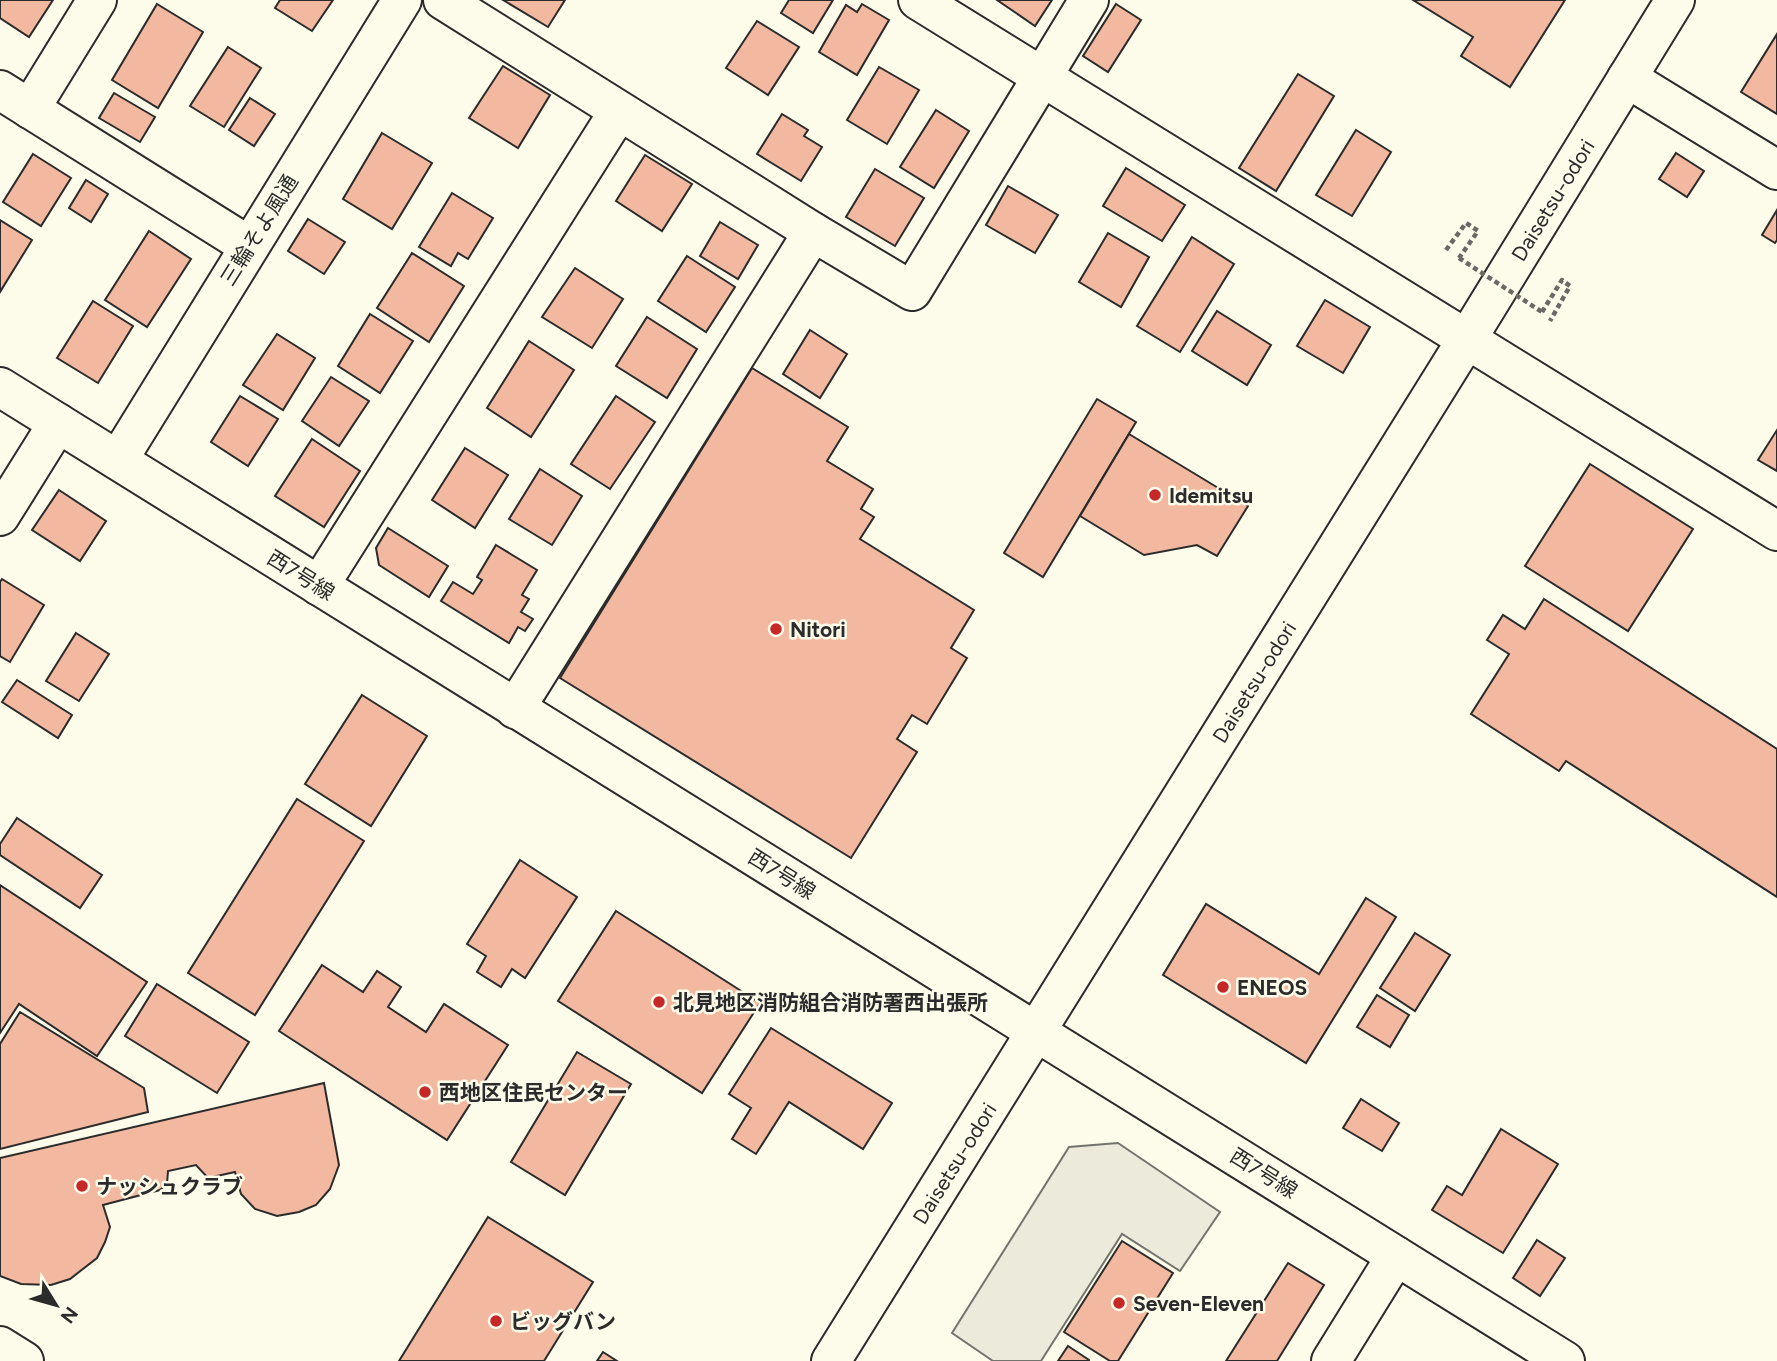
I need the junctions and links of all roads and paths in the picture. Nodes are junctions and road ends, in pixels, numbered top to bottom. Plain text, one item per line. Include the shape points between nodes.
1 (97, 0) edge
2 (402, 0) edge
3 (443, 0) edge
4 (918, 0) edge
5 (1089, 0) edge
6 (1675, 0) edge
7 (1042, 75) junction
8 (1627, 78) junction
9 (15, 100) edge
10 (619, 111) junction
11 (1777, 170) edge
12 (813, 232) junction
13 (249, 246) junction
14 (1446, 250) dead end
15 (1550, 321) dead end
16 (1467, 339) junction
17 (0, 387) edge
18 (58, 423) junction
19 (118, 460) junction
20 (0, 516) edge
21 (1777, 531) edge
22 (319, 586) junction
23 (515, 709) junction
24 (1035, 1030) junction
25 (1396, 1256) junction
26 (0, 1346) edge
27 (24, 1361) edge
28 (831, 1361) edge
29 (1331, 1361) edge
30 (1564, 1361) edge

1 - 9 main road
2 - 13 main road, 三輪そよ風通
3 - 10 main road
4 - 7 main road
5 - 7 main road
6 - 8 main road, Daisetsu-odori
7 - 12 main road via 912,291
7 - 16 main road
8 - 11 main road
8 - 16 main road, Daisetsu-odori
9 - 13 main road
10 - 12 main road
10 - 22 main road
12 - 23 main road
13 - 19 main road, 三輪そよ風通
14 - 15 path, bridge via 1466,223 1478,231 1459,258 1542,312 1562,280 1570,286
16 - 21 main road
16 - 24 main road, Daisetsu-odori
17 - 18 main road, 西7号線
18 - 19 main road, 西7号線
18 - 20 main road
19 - 22 main road, 西7号線
22 - 23 main road, 西7号線
23 - 24 main road, 西7号線
24 - 25 main road, 西7号線
24 - 28 main road, Daisetsu-odori
25 - 29 main road
25 - 30 main road, 西7号線
26 - 27 main road

